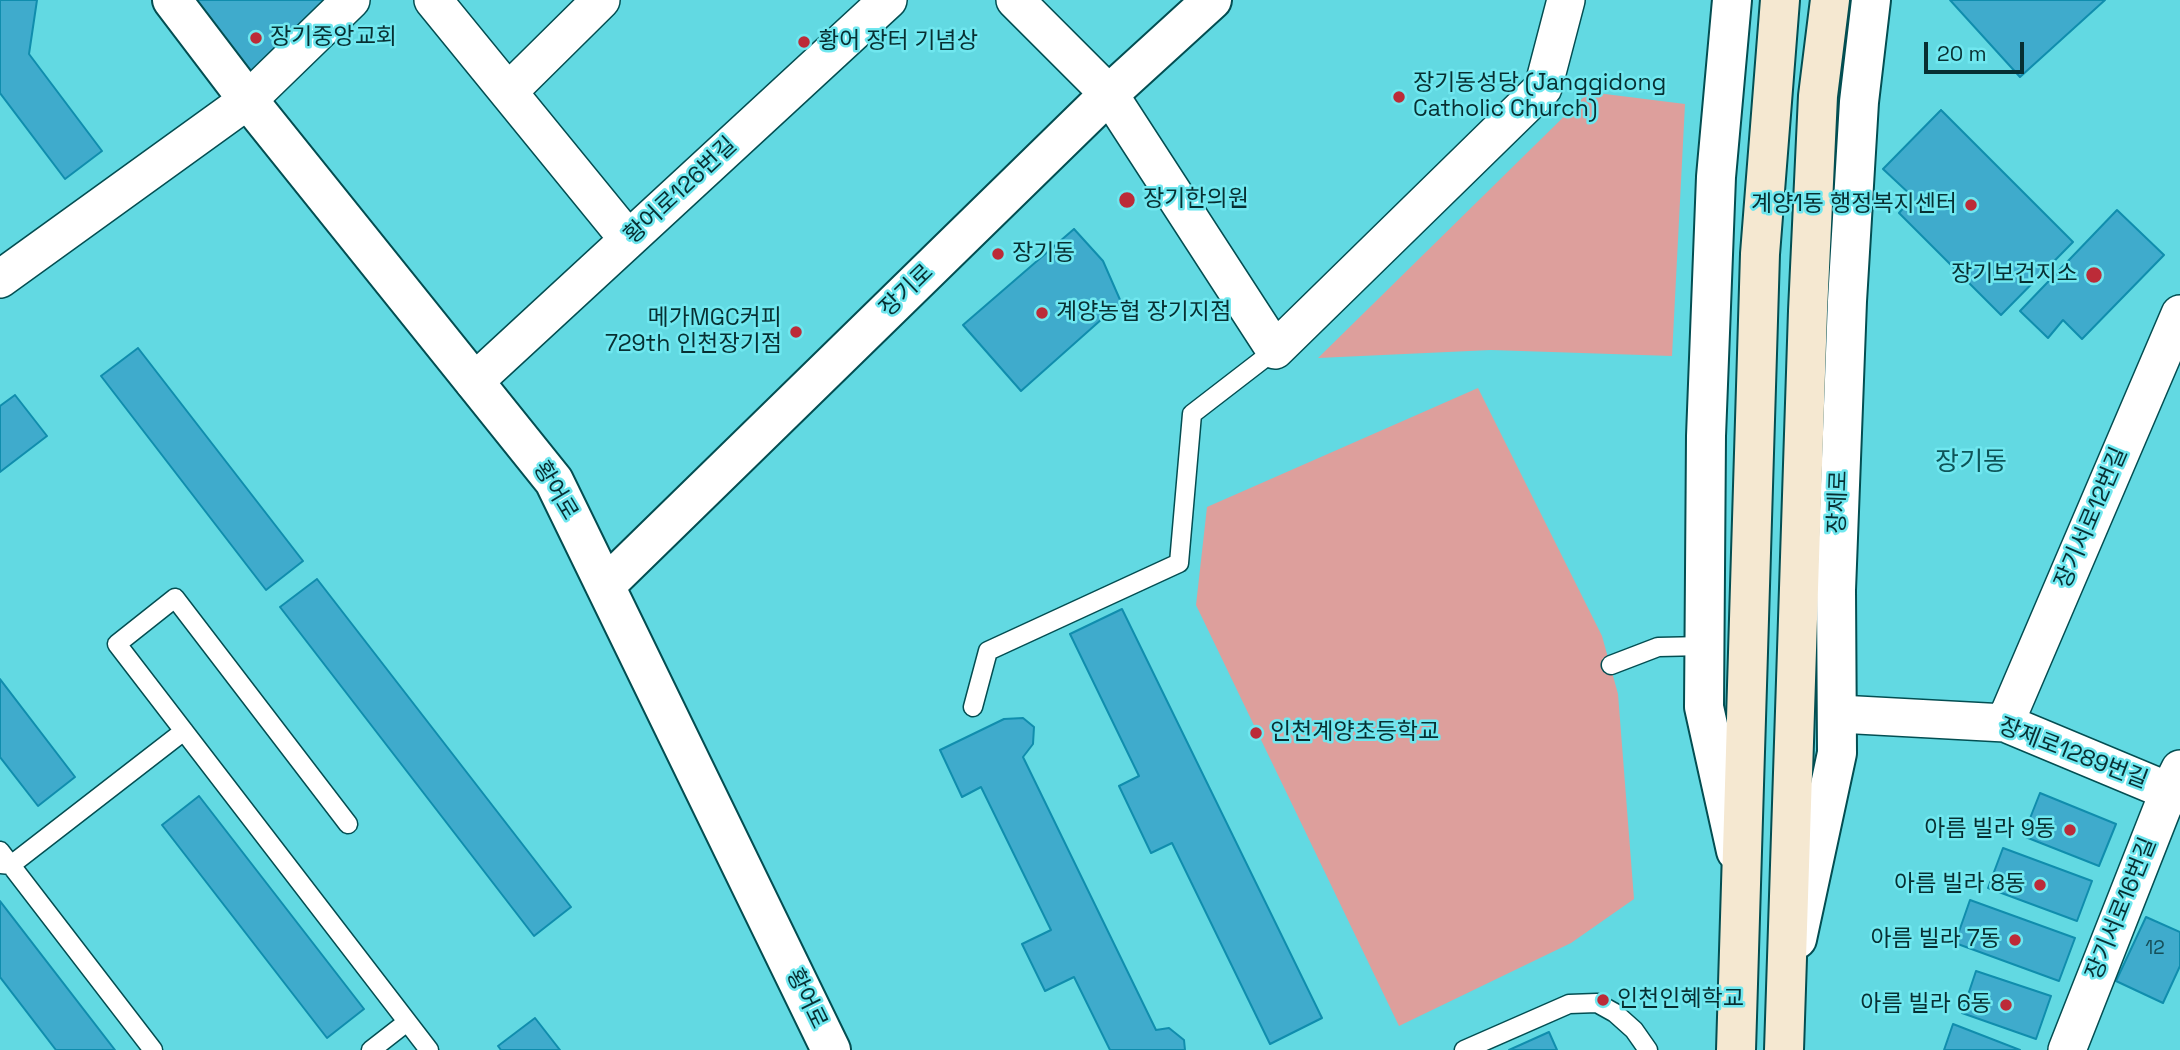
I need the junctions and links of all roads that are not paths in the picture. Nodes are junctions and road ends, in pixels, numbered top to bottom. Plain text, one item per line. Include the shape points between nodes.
1 (172, 0) edge
2 (351, 0) edge
3 (433, 0) edge
4 (601, 0) edge
5 (888, 0) edge
6 (1015, 0) edge
7 (1212, 0) edge
8 (1566, 0) edge
9 (1732, 0) edge
10 (1780, 0) edge
11 (1830, 0) edge
12 (1871, 0) edge
13 (508, 92) junction
14 (1110, 94) junction
15 (248, 100) junction
16 (628, 239) junction
17 (0, 279) edge
18 (2180, 314) edge
19 (1275, 350) junction
20 (474, 382) junction
21 (605, 586) junction
22 (1703, 646) junction
23 (1611, 666) dead end
24 (973, 707) dead end
25 (1839, 714) junction
26 (2005, 723) junction
27 (184, 732) junction
28 (2176, 785) edge
29 (348, 824) dead end
30 (4, 860) edge
31 (1742, 879) junction
32 (1784, 999) junction
33 (407, 1022) junction
34 (153, 1050) edge
35 (371, 1050) edge
36 (429, 1050) edge
37 (831, 1050) edge
38 (1464, 1050) edge
39 (1648, 1050) edge
40 (1737, 1050) edge
41 (1784, 1050) edge
42 (2067, 1050) edge

1 - 15 street, 황어로
2 - 15 street
3 - 13 street
4 - 13 street
5 - 16 street, 황어로126번길
6 - 14 street
7 - 14 street, 장기로
8 - 19 street via 1543,88
9 - 22 street via 1716,177
10 - 31 main road via 1760,254
11 - 32 main road, 장제로 via 1818,96 1808,311
12 - 25 street, 장제로 via 1859,102 1847,301 1836,590
13 - 16 street
14 - 19 street
14 - 21 street, 장기로
15 - 17 street
15 - 20 street, 황어로
16 - 20 street, 황어로126번길
18 - 26 street, 장기서로12번길
19 - 24 lane via 1192,414 1179,563 988,651
20 - 21 street, 황어로 via 554,481
21 - 37 street, 황어로
22 - 23 lane via 1658,648
22 - 31 street via 1704,707
25 - 26 street, 장제로1289번길
25 - 32 street, 장제로 via 1838,753
26 - 28 street, 장제로1289번길
27 - 29 lane via 117,643 175,598
27 - 30 lane
27 - 33 lane
28 - 42 street, 장기서로16번길
30 - 34 lane
31 - 40 main road
32 - 41 main road, 장제로
33 - 35 lane
33 - 36 lane
38 - 39 lane via 1569,1004 1597,1003 1634,1030

